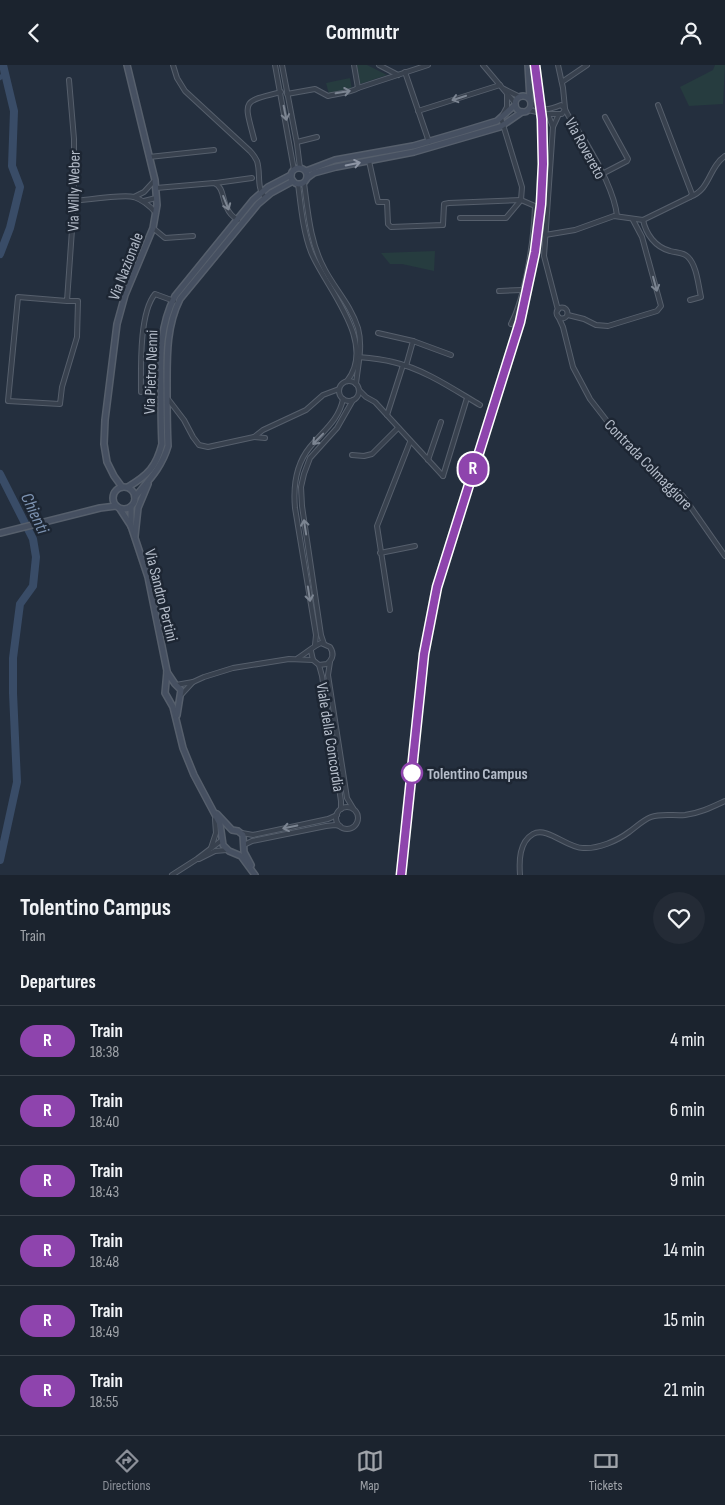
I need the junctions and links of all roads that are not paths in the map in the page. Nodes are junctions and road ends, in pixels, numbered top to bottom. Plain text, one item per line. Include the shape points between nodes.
1 (127, 65) edge
2 (173, 65) edge
3 (275, 65) edge
4 (282, 65) edge
5 (354, 65) edge
6 (379, 65) edge
7 (428, 65) edge
8 (483, 65) edge
9 (528, 65) edge
10 (558, 65) edge
11 (587, 65) edge
12 (405, 72) junction
13 (398, 75) junction
14 (69, 80) dead end
15 (562, 83) junction
16 (500, 85) junction
17 (358, 88) junction
18 (530, 88) junction
19 (504, 89) junction
20 (281, 93) junction
21 (564, 93) junction
22 (287, 94) junction
23 (507, 95) junction
24 (521, 96) junction
25 (531, 102) junction
26 (515, 104) junction
27 (558, 105) junction
28 (658, 105) dead end
29 (565, 109) junction
30 (418, 111) junction
31 (525, 111) junction
32 (546, 114) junction
33 (559, 114) junction
34 (605, 117) dead end
35 (501, 118) junction
36 (504, 124) junction
37 (553, 127) junction
38 (317, 137) dead end
39 (254, 139) dead end
40 (297, 142) junction
41 (429, 142) junction
42 (214, 149) dead end
43 (385, 151) junction
44 (725, 156) edge
45 (149, 157) junction
46 (386, 158) junction
47 (369, 161) junction
48 (303, 170) junction
49 (602, 174) junction
50 (252, 178) dead end
51 (298, 179) junction
52 (155, 180) junction
53 (214, 183) junction
54 (156, 188) junction
55 (144, 192) junction
56 (263, 195) junction
57 (134, 197) junction
58 (156, 197) junction
59 (690, 197) junction
60 (521, 199) junction
61 (74, 201) junction
62 (144, 201) junction
63 (156, 213) junction
64 (617, 216) junction
65 (460, 218) dead end
66 (308, 219) junction
67 (238, 220) junction
68 (303, 220) junction
69 (633, 220) junction
70 (643, 220) junction
71 (153, 228) junction
72 (648, 234) junction
73 (545, 235) junction
74 (193, 236) dead end
75 (642, 237) junction
76 (652, 240) junction
77 (499, 291) dead end
78 (522, 291) junction
79 (556, 299) junction
80 (690, 300) dead end
81 (67, 301) junction
82 (176, 302) junction
83 (562, 308) junction
84 (558, 310) junction
85 (567, 316) junction
86 (558, 317) junction
87 (511, 324) dead end
88 (563, 327) junction
89 (378, 333) dead end
90 (414, 341) junction
91 (451, 355) dead end
92 (358, 357) junction
93 (405, 365) junction
94 (347, 381) junction
95 (356, 384) junction
96 (339, 389) junction
97 (359, 390) junction
98 (141, 392) dead end
99 (330, 393) junction
100 (366, 397) junction
101 (164, 398) junction
102 (342, 398) junction
103 (468, 398) junction
104 (354, 399) junction
105 (480, 405) dead end
106 (387, 415) junction
107 (441, 422) dead end
108 (164, 427) junction
109 (398, 428) junction
110 (254, 437) junction
111 (265, 438) dead end
112 (410, 442) junction
113 (352, 455) dead end
114 (428, 461) junction
115 (114, 476) junction
116 (153, 476) junction
117 (125, 487) junction
118 (115, 491) junction
119 (112, 497) junction
120 (136, 497) junction
121 (118, 507) junction
122 (130, 507) junction
123 (100, 508) junction
124 (131, 526) junction
125 (0, 533) edge
126 (135, 539) junction
127 (415, 546) dead end
128 (380, 553) junction
129 (725, 555) edge
130 (390, 610) dead end
131 (324, 643) junction
132 (315, 645) junction
133 (311, 651) junction
134 (298, 658) junction
135 (312, 661) junction
136 (330, 662) junction
137 (319, 665) junction
138 (166, 671) junction
139 (193, 683) junction
140 (175, 685) junction
141 (166, 688) junction
142 (180, 696) junction
143 (169, 700) junction
144 (178, 726) junction
145 (208, 800) junction
146 (725, 801) edge
147 (353, 808) junction
148 (341, 809) junction
149 (215, 812) junction
150 (337, 815) junction
151 (340, 826) junction
152 (232, 830) junction
153 (241, 833) junction
154 (223, 839) junction
155 (244, 846) junction
156 (209, 849) junction
157 (227, 850) junction
158 (233, 852) junction
159 (197, 859) junction
160 (172, 875) edge
161 (256, 875) edge
162 (520, 875) edge

1 - 45 main road, Via Nazionale
2 - 56 street via 185,91 255,157
3 - 20 street
4 - 22 street
5 - 17 street
6 - 13 street
7 - 12 street
8 - 16 street
9 - 18 main road
10 - 15 street
11 - 15 street
12 - 13 street
12 - 30 street
13 - 17 street
14 - 61 street, Via Willy Weber via 74,139
15 - 21 street
16 - 19 street
16 -> 30 street
22 -> 17 street via 315,89 328,96
18 - 24 main road
18 - 25 main road
19 - 23 street
19 - 24 street
20 - 39 street via 254,99 248,104 246,110
20 -> 51 street
21 - 27 street
21 - 29 street
22 - 40 street
23 - 26 street
23 - 35 street via 507,107
24 - 25 main road
24 - 26 main road
25 - 27 street via 544,110
25 - 31 main road
26 - 31 main road
26 - 35 main road
27 - 29 street
28 - 59 street via 692,194
29 - 33 street
29 - 49 street, Via Rovereto
30 - 41 street
31 - 32 street
31 - 36 main road
32 - 33 street
32 - 37 street
33 - 37 street
34 - 49 street via 628,159
35 - 36 street
35 - 41 main road
36 - 46 main road via 414,153
36 - 60 street via 522,187
37 - 73 street
38 - 40 street
40 - 48 street
41 - 43 main road
42 - 45 street
43 - 46 street
43 - 48 main road
44 - 59 street via 716,165 704,188 698,195
45 - 52 main road, Via Nazionale
46 - 47 main road
51 -> 47 main road
47 - 60 street via 378,202 387,202 389,226 443,225 443,207 448,203
48 - 51 main road
48 - 51 main road
49 - 64 street, Via Rovereto
50 - 53 street
51 - 56 main road, Via Pietro Nenni
51 - 66 street
51 - 68 street
52 - 54 main road, Via Nazionale
52 - 55 street
53 - 54 street
53 -> 67 street via 220,187 227,208
54 - 58 main road, Via Nazionale
55 - 57 street
55 - 58 street
56 - 67 main road, Via Pietro Nenni
56 - 82 main road, Via Pietro Nenni
57 - 61 street
57 - 62 street
58 - 62 street
58 - 63 main road, Via Nazionale
59 - 70 street
60 - 65 street via 506,218
60 - 78 street via 535,205 535,222
61 - 81 street, Via Willy Weber
62 - 63 street
63 - 71 main road, Via Nazionale
64 - 69 street
64 - 73 street via 575,230
66 - 68 street
66 - 92 street via 323,267 357,326
67 - 82 main road, Via Pietro Nenni
68 - 92 street via 318,269 346,313
69 - 70 street
69 - 75 street
70 - 72 street
71 - 74 street via 165,237
71 - 115 main road, Via Nazionale via 125,295 117,324 104,444 107,462
72 - 75 street via 644,233
72 - 76 street
73 - 79 street via 545,264
75 - 76 street
75 -> 85 street via 661,306 657,311 608,326
76 - 80 street via 666,250 690,258 701,297
77 - 78 street
78 - 87 street
79 - 83 street
79 - 84 street
81 - 81 street via 18,297 8,401 60,404 77,337 78,301
82 - 98 street via 155,294 148,308 141,345
82 - 101 main road, Via Pietro Nenni via 163,329 160,352
83 - 84 street
83 - 85 street via 567,310
84 - 86 street
85 - 86 street
85 - 88 street
86 - 88 street, Contrada Colmaggiore
88 - 129 street, Contrada Colmaggiore via 573,367 589,398 624,443 683,496
89 - 90 street
90 - 91 street
90 - 93 street
92 - 93 street
92 - 94 street
92 - 95 street
93 - 103 street
93 - 106 street
94 - 95 street
94 - 96 street
95 - 97 street
96 - 99 street
96 - 102 street
97 - 100 street
97 - 104 street
99 - 102 street
99 - 110 street via 306,410
100 - 104 street
100 - 106 street
101 - 108 main road, Via Pietro Nenni
101 - 110 street via 203,447
102 - 104 street via 346,401
102 -> 132 street via 333,421 305,455 294,488
103 - 105 street
103 - 114 street via 443,476
131 -> 104 street via 301,487 310,458 337,428
106 - 109 street
107 - 114 street
108 - 116 main road, Via Pietro Nenni via 168,446 165,459
108 - 117 main road, Via Pietro Nenni via 162,444 152,469 142,479
109 - 112 street
109 - 113 street via 372,454 364,457
110 - 111 street
112 - 114 street
112 - 128 street via 377,526
115 - 117 main road, Via Nazionale
115 - 118 main road, Via Nazionale
116 - 120 main road, Via Pietro Nenni
116 - 126 main road via 138,508
117 - 118 main road
117 - 120 main road
118 - 119 main road
119 - 121 main road
119 - 123 main road
120 - 122 main road
121 - 122 main road
121 - 123 main road
121 - 124 main road, Via Sandro Pertini
122 - 124 main road, Via Sandro Pertini
123 - 125 main road
124 - 126 main road, Via Sandro Pertini
126 - 138 main road, Via Sandro Pertini via 148,577
127 - 128 street
128 - 130 street
131 - 132 street
131 - 136 street via 332,650
132 - 133 street
133 - 134 street
133 - 135 street
134 - 135 street
134 - 139 street via 232,668
135 - 137 street
136 - 137 street
136 - 147 street via 328,675 347,798
137 - 148 street, Viale della Concordia
138 - 140 main road, Via Sandro Pertini
138 - 141 main road, Via Sandro Pertini
139 - 140 street
139 - 142 street
140 - 141 main road
140 - 142 main road, Via Sandro Pertini via 180,688
141 - 143 main road, Via Sandro Pertini via 165,696
142 - 143 main road via 174,701
142 - 144 main road, Via Sandro Pertini
143 - 144 main road, Via Sandro Pertini
144 - 145 main road, Via Sandro Pertini via 190,766
145 - 149 main road, Via Sandro Pertini
145 - 156 street via 217,827
146 - 162 street via 694,814 650,817 612,841 584,849 548,833 533,834 521,851
147 - 148 street
147 - 151 street via 358,814 357,823 349,829
148 - 150 street
149 - 152 main road, Via Sandro Pertini
149 - 154 main road, Via Sandro Pertini
150 - 151 street
150 -> 153 street via 253,835
151 - 155 street via 252,841
152 - 153 main road, Via Sandro Pertini
152 - 154 main road
153 - 155 main road
154 - 156 street
154 - 157 main road, Via Sandro Pertini
155 - 158 main road
155 - 161 main road
156 - 159 street
157 - 158 main road
157 - 159 street
158 - 161 main road via 241,856
159 - 160 street

